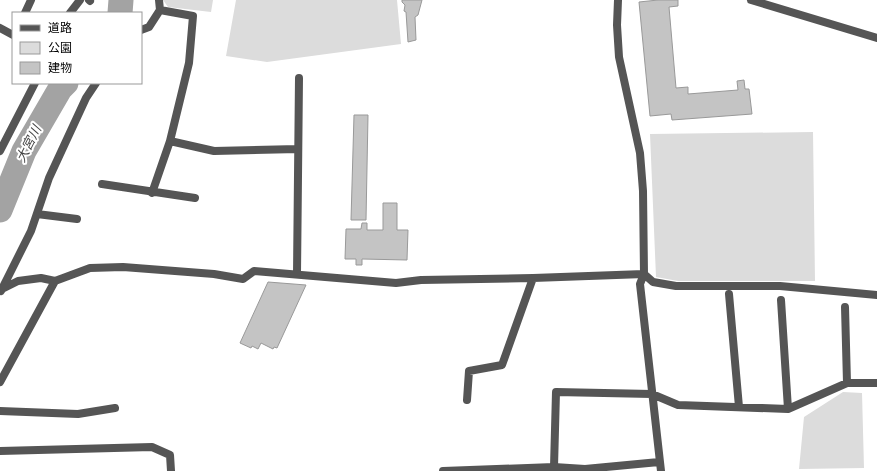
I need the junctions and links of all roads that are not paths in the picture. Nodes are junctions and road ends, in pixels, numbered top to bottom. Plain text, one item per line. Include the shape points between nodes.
1 (31, 0) edge
2 (80, 0) edge
3 (159, 0) edge
4 (618, 0) edge
5 (751, 0) edge
6 (160, 10) junction
7 (25, 12) edge
8 (71, 12) edge
9 (0, 28) edge
10 (142, 30) edge
11 (12, 34) edge
12 (877, 38) edge
13 (299, 78) dead end
14 (34, 84) edge
15 (95, 84) edge
16 (170, 141) junction
17 (298, 149) junction
18 (0, 151) edge
19 (102, 184) dead end
20 (152, 193) junction
21 (195, 198) dead end
22 (37, 214) junction
23 (77, 219) dead end
24 (297, 274) junction
25 (644, 274) junction
26 (533, 278) junction
27 (56, 280) junction
28 (1, 291) edge
29 (729, 294) dead end
30 (877, 295) edge
31 (781, 300) dead end
32 (845, 308) dead end
33 (0, 382) edge
34 (847, 383) junction
35 (877, 383) edge
36 (652, 394) junction
37 (467, 400) dead end
38 (739, 407) junction
39 (115, 408) dead end
40 (788, 409) junction
41 (0, 411) edge
42 (0, 451) edge
43 (659, 462) junction
44 (554, 467) junction
45 (585, 470) edge
46 (171, 471) edge
47 (442, 471) edge
48 (660, 471) edge

1 - 7 street
2 - 8 street
3 - 6 street
4 - 25 street via 619,57 640,153
5 - 12 street
6 - 10 street via 149,27
6 - 16 street via 193,16 189,62
9 - 11 street
13 - 17 street
14 - 18 street
15 - 22 street via 86,98 50,178
16 - 17 street via 214,151
16 - 20 street
17 - 24 street
19 - 20 street
20 - 21 street
22 - 23 street
22 - 28 street
24 - 26 street via 396,283 421,280
24 - 27 street via 254,271 243,279 214,274 123,267 90,268
25 - 26 street
25 - 30 street via 653,282 676,286 780,286
25 - 36 street via 640,284
26 - 37 street via 502,365 469,371
27 - 28 street via 41,278 18,281
27 - 33 street
29 - 38 street
31 - 40 street
32 - 34 street
34 - 35 street
34 - 40 street
36 - 38 street via 678,405
36 - 43 street
36 - 44 street via 556,392
38 - 40 street
39 - 41 street via 78,414
42 - 46 street via 152,447 170,455
43 - 45 street
43 - 48 street
44 - 45 street
44 - 47 street

